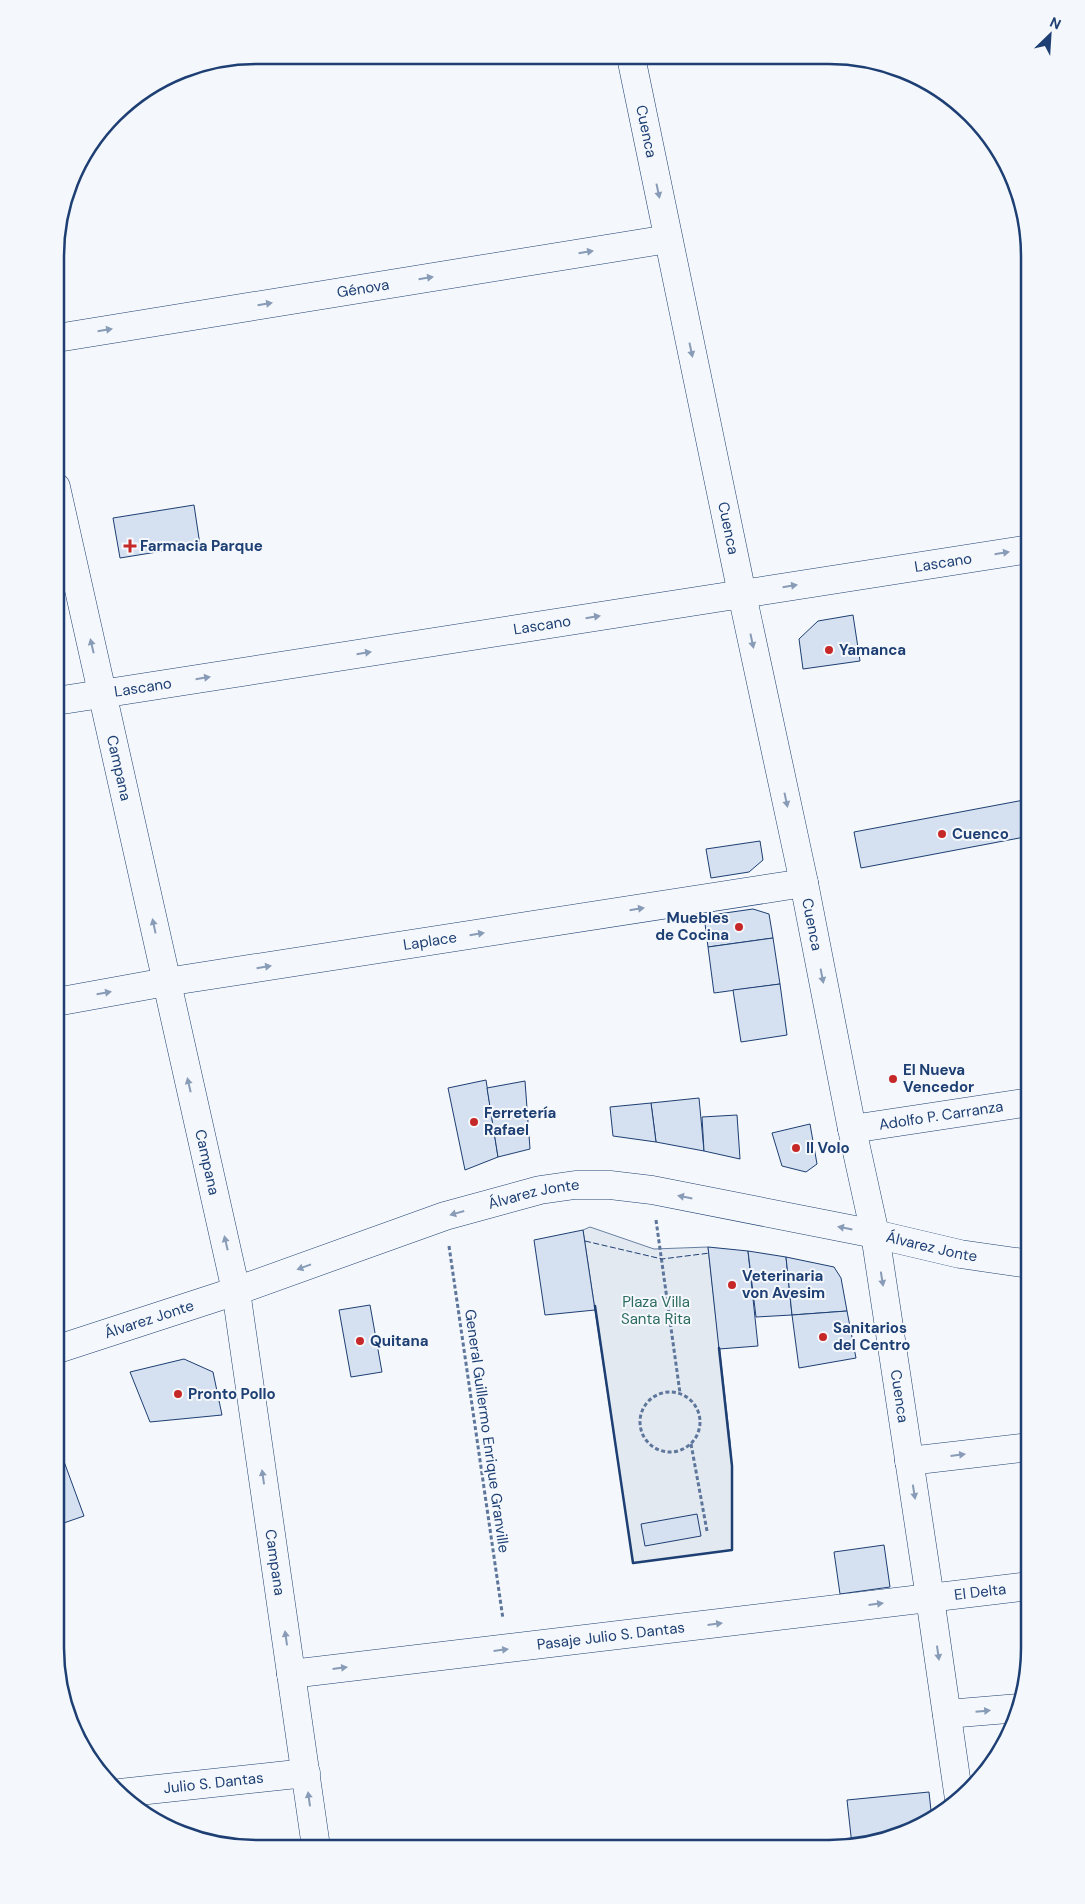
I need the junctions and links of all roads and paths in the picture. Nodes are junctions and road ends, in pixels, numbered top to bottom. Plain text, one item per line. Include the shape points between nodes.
1 (632, 64) edge
2 (668, 239) junction
3 (64, 337) edge
4 (64, 522) edge
5 (1021, 550) edge
6 (742, 594) junction
7 (103, 694) junction
8 (64, 700) edge
9 (804, 883) junction
10 (166, 982) junction
11 (64, 1001) edge
12 (1021, 1103) edge
13 (852, 1129) junction
14 (652, 1190) junction
15 (445, 1216) junction
16 (875, 1234) junction
17 (1021, 1263) edge
18 (236, 1291) junction
19 (64, 1347) edge
20 (680, 1393) junction
21 (691, 1444) junction
22 (1021, 1448) edge
23 (909, 1461) junction
24 (708, 1531) dead end
25 (1021, 1587) edge
26 (930, 1598) junction
27 (507, 1649) junction
28 (291, 1674) junction
29 (1011, 1709) edge
30 (948, 1714) junction
31 (306, 1773) junction
32 (958, 1791) edge
33 (129, 1793) edge
34 (315, 1840) edge

1 -> 2 street, Cuenca
3 -> 2 street, Génova
2 -> 6 street, Cuenca
7 -> 4 street, Campana
6 -> 5 street, Lascano
7 -> 6 street, Lascano
6 -> 9 street, Cuenca
7 - 8 street, Lascano
10 -> 7 street, Campana
10 -> 9 street, Laplace
9 -> 13 street, Cuenca
11 -> 10 street, Laplace
18 -> 10 street, Campana
12 - 13 street, Adolfo P. Carranza
13 - 16 street, Cuenca
14 -> 15 street, Álvarez Jonte via 575,1185 540,1190
16 -> 14 street, Álvarez Jonte
14 - 20 path
15 -> 18 street, Álvarez Jonte
15 - 27 path, General Guillermo Enrique Granville
16 - 17 street, Álvarez Jonte via 960,1254
16 -> 23 street, Cuenca
18 - 19 street, Álvarez Jonte
28 -> 18 street, Campana
20 - 21 path via 693,1402 700,1416 699,1431
20 - 21 path via 664,1392 650,1399 641,1412 640,1428 647,1442 660,1451 677,1451
21 - 24 path
23 -> 22 street
23 -> 26 street, Cuenca
25 - 26 street, El Delta
27 -> 26 street, Pasaje Julio S. Dantas
26 -> 30 street, Cuenca
28 -> 27 street, Pasaje Julio S. Dantas
28 - 31 street, Campana
30 -> 29 street
30 - 32 street, Cuenca
31 - 33 street, Julio S. Dantas
34 -> 31 street, Campana

